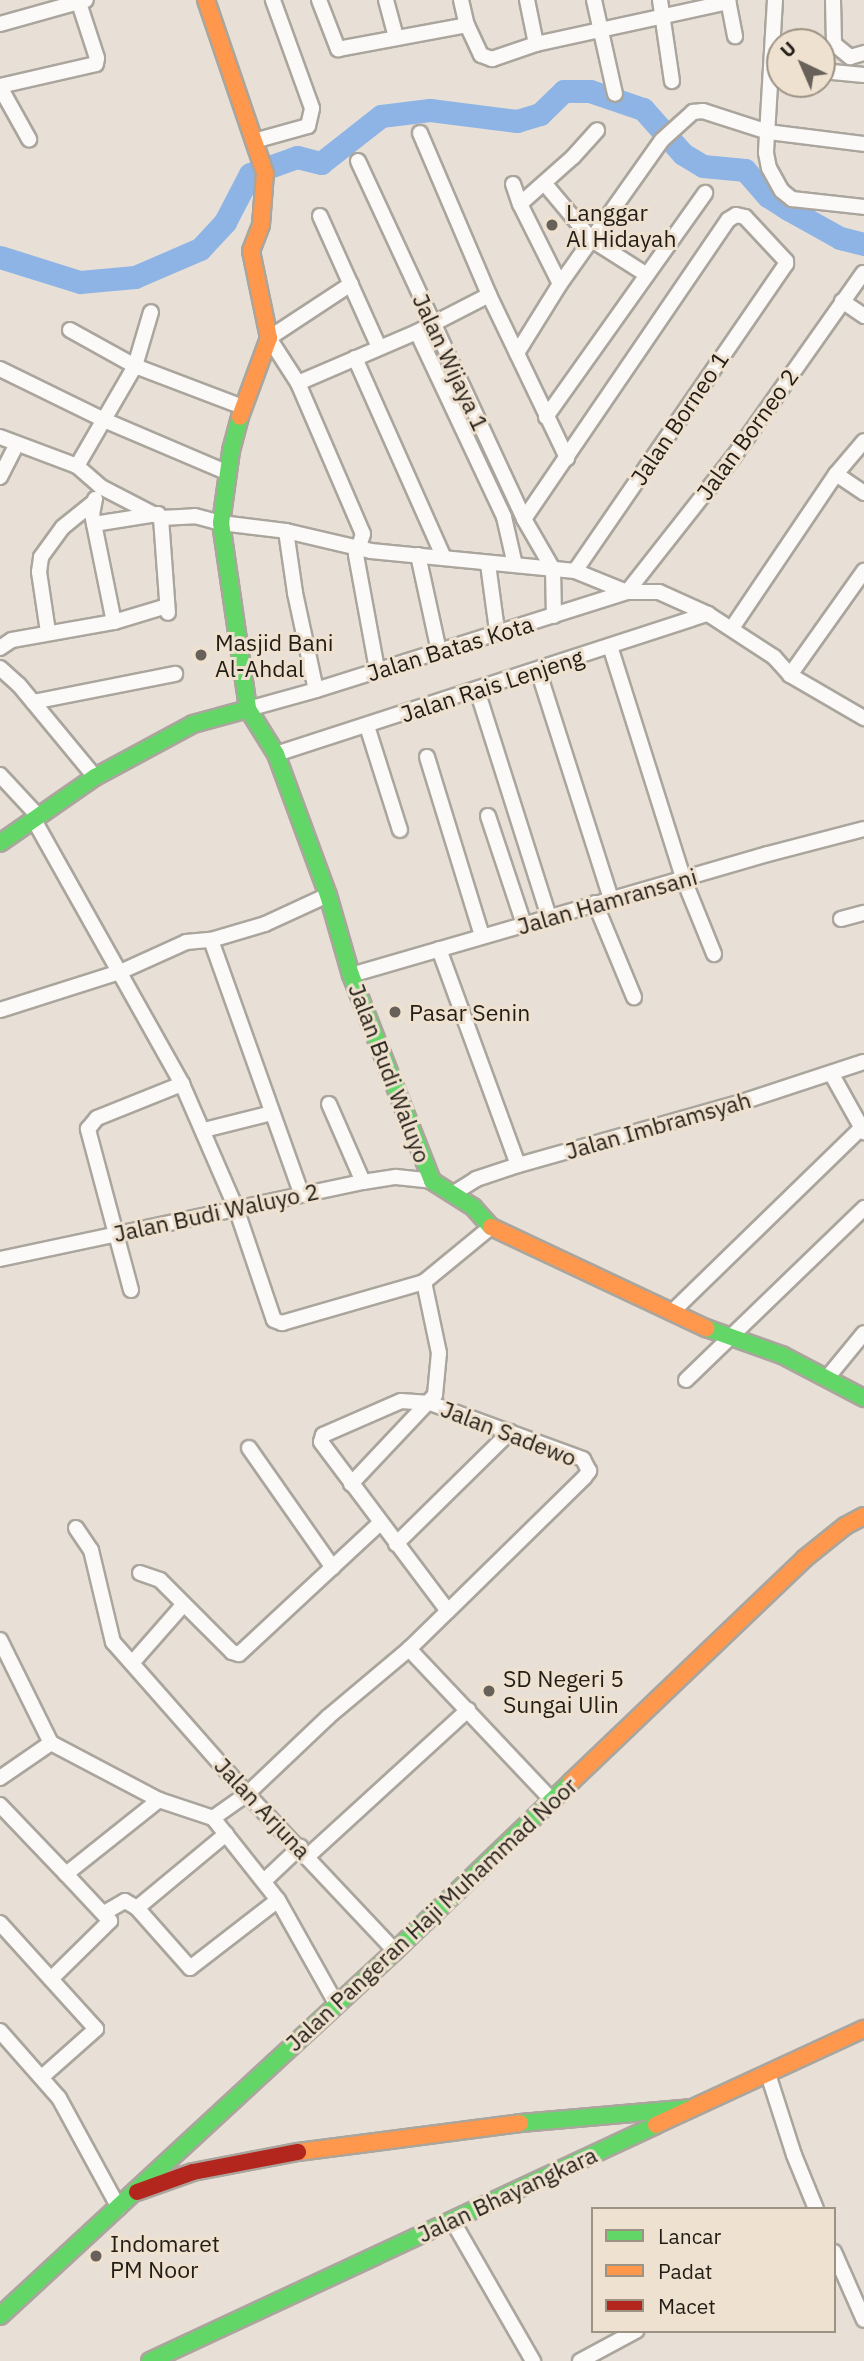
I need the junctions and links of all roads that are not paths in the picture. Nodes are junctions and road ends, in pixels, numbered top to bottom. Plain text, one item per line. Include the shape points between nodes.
1 (205, 0) edge
2 (273, 0) edge
3 (319, 0) edge
4 (386, 0) edge
5 (461, 0) edge
6 (527, 0) edge
7 (594, 0) edge
8 (660, 0) edge
9 (775, 0) edge
10 (833, 0) edge
11 (83, 1) edge
12 (728, 1) edge
13 (663, 17) junction
14 (1, 21) edge
15 (467, 25) junction
16 (775, 28) edge
17 (600, 31) junction
18 (735, 36) dead end
19 (396, 38) junction
20 (536, 44) junction
21 (863, 54) edge
22 (836, 72) edge
23 (864, 75) edge
24 (672, 81) dead end
25 (0, 87) edge
26 (615, 94) dead end
27 (772, 98) edge
28 (597, 130) dead end
29 (768, 132) junction
30 (420, 133) dead end
31 (29, 139) dead end
32 (254, 141) junction
33 (864, 144) edge
34 (358, 160) dead end
35 (513, 184) dead end
36 (545, 184) junction
37 (705, 193) dead end
38 (520, 204) junction
39 (864, 206) edge
40 (320, 216) dead end
41 (592, 240) junction
42 (863, 273) edge
43 (647, 275) junction
44 (351, 284) junction
45 (560, 284) junction
46 (489, 295) junction
47 (842, 301) junction
48 (151, 312) dead end
49 (864, 316) edge
50 (432, 321) junction
51 (70, 330) dead end
52 (417, 332) junction
53 (270, 338) junction
54 (379, 347) junction
55 (517, 353) junction
56 (355, 358) junction
57 (135, 366) junction
58 (0, 369) edge
59 (298, 383) junction
60 (243, 407) junction
61 (546, 417) junction
62 (104, 420) junction
63 (0, 437) edge
64 (864, 441) edge
65 (16, 446) junction
66 (567, 458) junction
67 (76, 466) junction
68 (226, 472) junction
69 (836, 474) junction
70 (0, 477) edge
71 (101, 487) junction
72 (864, 493) edge
73 (94, 502) junction
74 (159, 516) junction
75 (524, 519) junction
76 (221, 523) junction
77 (94, 524) junction
78 (286, 531) junction
79 (359, 548) junction
80 (418, 555) junction
81 (444, 558) junction
82 (488, 564) junction
83 (514, 565) junction
84 (551, 565) junction
85 (576, 570) junction
86 (864, 570) edge
87 (627, 592) junction
88 (708, 614) junction
89 (554, 616) junction
90 (114, 622) junction
91 (732, 628) junction
92 (497, 631) junction
93 (48, 632) junction
94 (610, 646) junction
95 (0, 648) edge
96 (439, 651) junction
97 (0, 668) edge
98 (377, 669) junction
99 (538, 670) junction
100 (175, 674) dead end
101 (790, 675) junction
102 (477, 690) junction
103 (316, 691) junction
104 (33, 702) junction
105 (248, 709) junction
106 (864, 718) edge
107 (368, 726) junction
108 (276, 754) junction
109 (427, 757) dead end
110 (0, 775) edge
111 (95, 777) junction
112 (488, 816) dead end
113 (37, 818) junction
114 (864, 829) edge
115 (400, 830) dead end
116 (0, 843) edge
117 (684, 880) junction
118 (328, 895) junction
119 (611, 899) junction
120 (595, 903) junction
121 (864, 913) edge
122 (549, 917) junction
123 (841, 919) dead end
124 (524, 924) junction
125 (482, 936) junction
126 (211, 940) junction
127 (439, 949) junction
128 (714, 954) dead end
129 (120, 972) junction
130 (351, 975) junction
131 (634, 997) dead end
132 (0, 1010) edge
133 (864, 1062) edge
134 (831, 1073) junction
135 (182, 1084) junction
136 (329, 1104) dead end
137 (272, 1113) junction
138 (204, 1130) junction
139 (862, 1130) edge
140 (518, 1165) junction
141 (432, 1181) junction
142 (363, 1182) junction
143 (454, 1193) junction
144 (301, 1194) junction
145 (236, 1208) junction
146 (864, 1208) edge
147 (491, 1227) junction
148 (114, 1234) junction
149 (0, 1259) edge
150 (424, 1282) junction
151 (131, 1290) dead end
152 (672, 1312) junction
153 (864, 1333) edge
154 (728, 1338) junction
155 (827, 1378) junction
156 (686, 1380) dead end
157 (864, 1398) edge
158 (430, 1403) junction
159 (510, 1432) junction
160 (249, 1448) dead end
161 (351, 1484) junction
162 (864, 1516) edge
163 (380, 1523) junction
164 (76, 1528) dead end
165 (396, 1544) junction
166 (333, 1568) junction
167 (140, 1573) dead end
168 (184, 1604) junction
169 (448, 1611) junction
170 (0, 1640) edge
171 (409, 1649) junction
172 (133, 1662) junction
173 (468, 1710) junction
174 (51, 1743) junction
175 (0, 1778) edge
176 (247, 1794) junction
177 (159, 1800) junction
178 (552, 1800) junction
179 (0, 1805) edge
180 (213, 1818) junction
181 (226, 1834) junction
182 (304, 1852) junction
183 (66, 1874) junction
184 (264, 1881) junction
185 (278, 1900) junction
186 (137, 1908) junction
187 (104, 1913) junction
188 (0, 1923) edge
189 (395, 1951) junction
190 (51, 1979) junction
191 (337, 2005) junction
192 (864, 2029) edge
193 (0, 2031) edge
194 (768, 2074) junction
195 (43, 2076) junction
196 (695, 2107) junction
197 (612, 2115) junction
198 (613, 2146) junction
199 (183, 2147) junction
200 (193, 2172) junction
201 (136, 2192) junction
202 (815, 2207) edge
203 (119, 2208) junction
204 (452, 2220) junction
205 (836, 2257) edge
206 (0, 2316) edge
207 (864, 2320) edge
208 (632, 2333) edge
209 (150, 2361) edge
210 (533, 2361) edge
211 (580, 2361) edge

1 - 32 street
2 - 32 street via 312,108 308,126
3 - 19 street via 338,49
4 - 19 street
5 - 15 street
6 - 20 street
7 - 17 street
8 - 13 street
9 - 16 street
10 - 21 street via 834,44 850,57
11 - 14 street
11 - 25 street via 96,64
12 - 13 street
12 - 18 street
13 - 17 street
13 - 24 street
15 - 19 street
15 - 20 street via 485,58
17 - 20 street
17 - 26 street
22 - 23 street
25 - 31 street
27 - 29 street
28 - 36 street
29 - 33 street
29 - 39 street via 769,168 792,199
29 - 41 street via 703,111 693,112 662,140
30 - 46 street
32 - 53 street via 263,169 261,225 251,251
34 - 50 street, Jalan Wijaya 1
35 - 38 street
36 - 38 street
36 - 41 street
37 - 43 street
38 - 45 street
40 - 44 street
41 - 43 street
41 - 45 street
42 - 47 street, Jalan Borneo 2
43 - 61 street
44 - 53 street
44 - 54 street
45 - 55 street
46 - 50 street
46 - 55 street
47 - 49 street
47 - 87 street, Jalan Borneo 2 via 734,456
48 - 57 street
50 - 52 street
50 - 75 street, Jalan Wijaya 1
51 - 57 street
52 - 54 street
52 - 83 street via 504,517
53 - 59 street
53 - 60 street
54 - 56 street
55 - 61 street
56 - 59 street
56 - 81 street
57 - 60 street
57 - 62 street
58 - 62 street
59 - 79 street via 363,534
60 - 68 street
61 - 66 street
62 - 67 street
62 - 68 street
63 - 65 street
64 - 69 street
65 - 67 street
65 - 70 street
66 - 75 street
66 - 85 street, Jalan Borneo 1 via 728,219 740,214 786,261
67 - 71 street
68 - 76 street
69 - 72 street
69 - 91 street
71 - 73 street
71 - 74 street
73 - 77 street
73 - 93 street via 63,527 41,558
74 - 76 street via 195,516
74 - 77 street
74 - 90 street via 168,610
75 - 84 street, Jalan Wijaya 1
76 - 78 street
76 - 105 street
77 - 90 street
78 - 79 street
78 - 103 street
79 - 80 street
79 - 98 street via 356,555
80 - 81 street
80 - 96 street
81 - 82 street
82 - 83 street
82 - 92 street
83 - 84 street
84 - 85 street
84 - 89 street
85 - 87 street
86 - 101 street
87 - 88 street, Jalan Batas Kota via 659,592
87 - 89 street, Jalan Batas Kota
88 - 91 street, Jalan Batas Kota
88 - 94 street, Jalan Rais Lenjeng
89 - 92 street, Jalan Batas Kota
90 - 93 street
91 - 101 street, Jalan Batas Kota via 774,657
92 - 96 street, Jalan Batas Kota
93 - 95 street via 12,640
94 - 99 street, Jalan Rais Lenjeng
94 - 117 street
96 - 98 street, Jalan Batas Kota
97 - 104 street
98 - 103 street, Jalan Batas Kota
99 - 102 street, Jalan Rais Lenjeng
99 - 119 street
100 - 104 street
101 - 106 street, Jalan Batas Kota
102 - 107 street, Jalan Rais Lenjeng
102 - 122 street
103 - 105 street, Jalan Batas Kota
104 - 111 street
105 - 108 street, Jalan Budi Waluyo
105 - 111 street, Jalan Batas Kota via 192,724
107 - 108 street, Jalan Rais Lenjeng
107 - 115 street
108 - 118 street, Jalan Budi Waluyo
109 - 125 street
110 - 113 street
111 - 113 street, Jalan Batas Kota
112 - 124 street
113 - 116 street, Jalan Batas Kota
113 - 129 street
114 - 117 street, Jalan Hamransani
117 - 119 street, Jalan Hamransani
117 - 128 street
118 - 126 street via 265,924
118 - 130 street, Jalan Budi Waluyo
119 - 120 street, Jalan Hamransani
120 - 122 street, Jalan Hamransani
120 - 131 street
121 - 123 street
122 - 124 street, Jalan Hamransani
124 - 125 street, Jalan Hamransani
125 - 127 street, Jalan Hamransani
126 - 129 street via 178,945
126 - 137 street
127 - 130 street, Jalan Hamransani
127 - 140 street
129 - 132 street
129 - 135 street
130 - 141 street, Jalan Budi Waluyo
133 - 134 street, Jalan Imbramsyah
134 - 139 street
134 - 140 street, Jalan Imbramsyah
135 - 138 street
135 - 148 street via 97,1118 88,1129
136 - 142 street
137 - 138 street
137 - 144 street
138 - 145 street
139 - 152 street
140 - 143 street, Jalan Imbramsyah via 464,1184
141 - 142 street, Jalan Budi Waluyo 2 via 396,1177
141 - 143 street, Jalan Budi Waluyo
142 - 144 street, Jalan Budi Waluyo 2
143 - 147 street, Jalan Budi Waluyo
144 - 145 street, Jalan Budi Waluyo 2
145 - 148 street, Jalan Budi Waluyo 2
145 - 150 street via 271,1317 282,1323
146 - 154 street
147 - 150 street
147 - 152 street, Jalan Budi Waluyo
148 - 149 street, Jalan Budi Waluyo 2
148 - 151 street
150 - 158 street via 439,1353 438,1387
152 - 154 street, Jalan Budi Waluyo
153 - 155 street
154 - 155 street, Jalan Budi Waluyo via 782,1355
154 - 156 street
155 - 157 street, Jalan Budi Waluyo
158 - 159 street, Jalan Sadewo
158 - 161 street
158 - 161 street, Jalan Sadewo via 393,1404 323,1435 321,1442
159 - 165 street
159 - 169 street, Jalan Sadewo via 583,1459 589,1471
160 - 166 street
161 - 163 street
162 - 178 street, Jalan Pangeran Haji Muhammad Noor via 804,1559
163 - 165 street
163 - 166 street
164 - 172 street, Jalan Arjuna via 91,1550 113,1642
165 - 169 street
166 - 168 street via 239,1654
167 - 168 street via 154,1576
168 - 172 street
169 - 171 street
170 - 174 street
171 - 173 street
171 - 176 street
172 - 176 street, Jalan Arjuna
173 - 178 street
173 - 182 street
174 - 175 street
174 - 177 street
176 - 180 street
176 - 182 street, Jalan Arjuna
177 - 180 street
177 - 183 street
178 - 189 street, Jalan Pangeran Haji Muhammad Noor
179 - 183 street
180 - 181 street
181 - 184 street
181 - 186 street
182 - 184 street
182 - 189 street, Jalan Arjuna
183 - 187 street
184 - 185 street
185 - 186 street via 190,1968
185 - 191 street
186 - 187 street via 125,1901
187 - 190 street via 108,1924
188 - 190 street
189 - 191 street, Jalan Pangeran Haji Muhammad Noor
190 - 195 street via 96,2029
191 - 199 street, Jalan Pangeran Haji Muhammad Noor
192 - 194 street, Jalan Bhayangkara
193 - 195 street
194 - 196 street, Jalan Bhayangkara
194 - 202 street
195 - 203 street via 72,2119
196 - 197 street
196 - 198 street, Jalan Bhayangkara
197 - 198 street via 625,2124 626,2131
197 - 200 street via 483,2127 256,2158
198 - 204 street, Jalan Bhayangkara
199 - 200 street via 182,2158
199 - 201 street, Jalan Pangeran Haji Muhammad Noor
200 - 201 street
201 - 203 street, Jalan Pangeran Haji Muhammad Noor
203 - 206 street, Jalan Pangeran Haji Muhammad Noor
204 - 209 street, Jalan Bhayangkara
204 - 210 street
205 - 207 street
208 - 211 street

